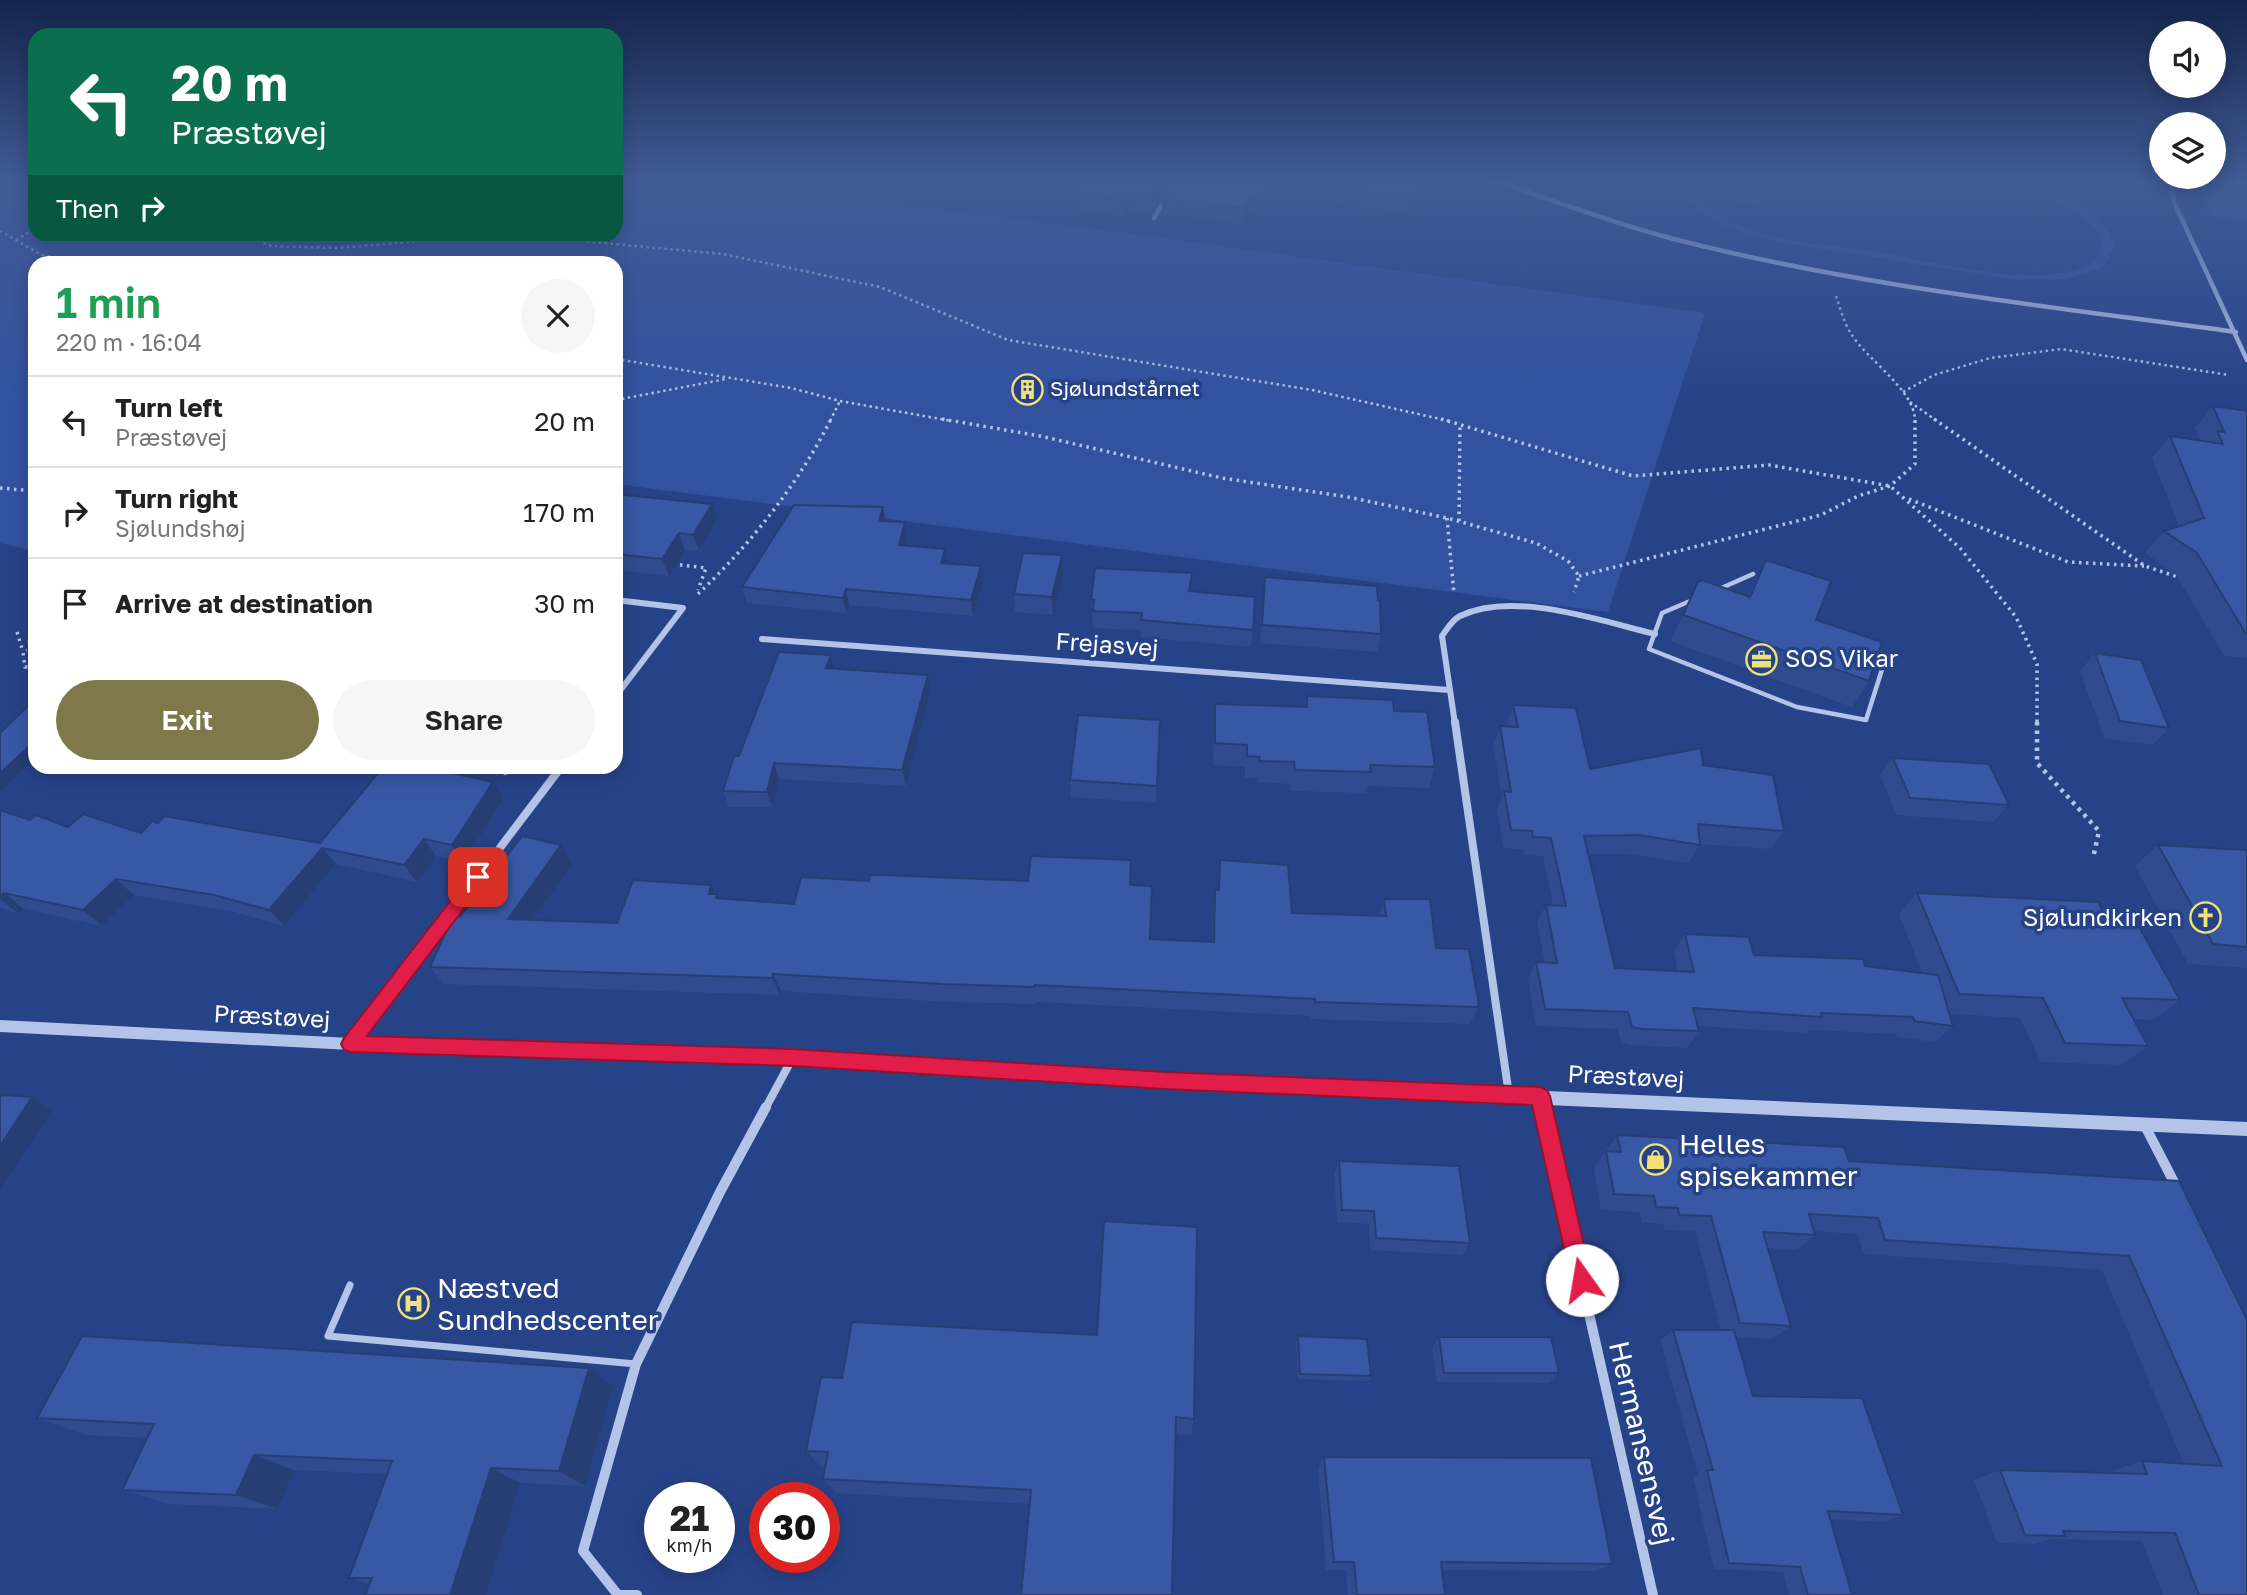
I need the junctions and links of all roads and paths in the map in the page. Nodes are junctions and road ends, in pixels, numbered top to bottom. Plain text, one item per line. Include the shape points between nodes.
1 (725, 254) edge
2 (1754, 254) edge
3 (2199, 254) edge
4 (1829, 271) junction
5 (2236, 332) junction
6 (623, 360) edge
7 (2247, 360) edge
8 (2234, 375) dead end
9 (734, 378) junction
10 (1903, 392) junction
11 (623, 398) edge
12 (840, 401) junction
13 (1909, 401) junction
14 (1460, 423) junction
15 (1891, 486) junction
16 (0, 488) edge
17 (28, 490) edge
18 (1903, 497) junction
19 (1447, 518) junction
20 (1459, 521) junction
21 (668, 564) edge
22 (2145, 566) junction
23 (1753, 574) dead end
24 (1578, 576) junction
25 (2187, 580) dead end
26 (697, 595) junction
27 (623, 601) edge
28 (683, 608) junction
29 (1549, 611) junction
30 (1457, 617) junction
31 (17, 632) dead end
32 (1655, 634) junction
33 (762, 639) dead end
34 (28, 650) edge
35 (23, 652) junction
36 (1885, 660) dead end
37 (28, 667) edge
38 (623, 687) edge
39 (1449, 690) junction
40 (557, 774) edge
41 (2093, 858) dead end
42 (0, 1026) edge
43 (351, 1044) junction
44 (793, 1057) junction
45 (1509, 1095) junction
46 (1540, 1096) junction
47 (2144, 1124) junction
48 (2247, 1129) edge
49 (2180, 1195) edge
50 (350, 1284) dead end
51 (636, 1364) junction
52 (638, 1595) edge
53 (1653, 1595) edge

1 - 14 path via 880,287 1008,340 1312,390
2 - 4 street
3 - 5 street
4 - 5 street
4 - 10 path via 1850,333
5 - 7 street
6 - 9 path
8 - 10 path via 2061,349 1990,358 1934,375
9 - 11 path
9 - 12 path
10 - 13 path
12 - 19 path
12 - 26 path via 814,453 733,561
13 - 15 path via 1915,414 1915,464
13 - 22 path
14 - 15 path via 1633,476 1769,465
14 - 20 path
15 - 18 path
15 - 24 path via 1808,519
16 - 17 path
18 - 22 path via 2068,562
18 - 41 path via 1960,548 2016,617 2037,664 2037,763 2099,831
19 - 20 path
19 - 30 path
20 - 24 path via 1536,543 1568,561
21 - 26 path via 706,568
22 - 25 path
23 - 32 lane via 1662,613
24 - 29 path via 1575,591
26 - 28 path
27 - 28 street
28 - 38 street
29 - 30 street via 1483,608
29 - 32 street
30 - 39 street via 1442,636
31 - 35 path
32 - 36 lane via 1649,649 1797,707 1866,719
33 - 39 street, Frejasvej
34 - 35 path
35 - 37 path
39 - 45 street
40 - 43 street
42 - 43 street, Præstøvej
43 - 44 street, Præstøvej
44 - 45 street, Præstøvej
44 - 51 street via 720,1192
45 - 46 street, Præstøvej
46 - 47 street, Præstøvej
46 - 53 street, Hermansensvej
47 - 48 street, Præstøvej
47 - 49 street
50 - 51 lane via 328,1336
51 - 52 street via 583,1551 618,1595

